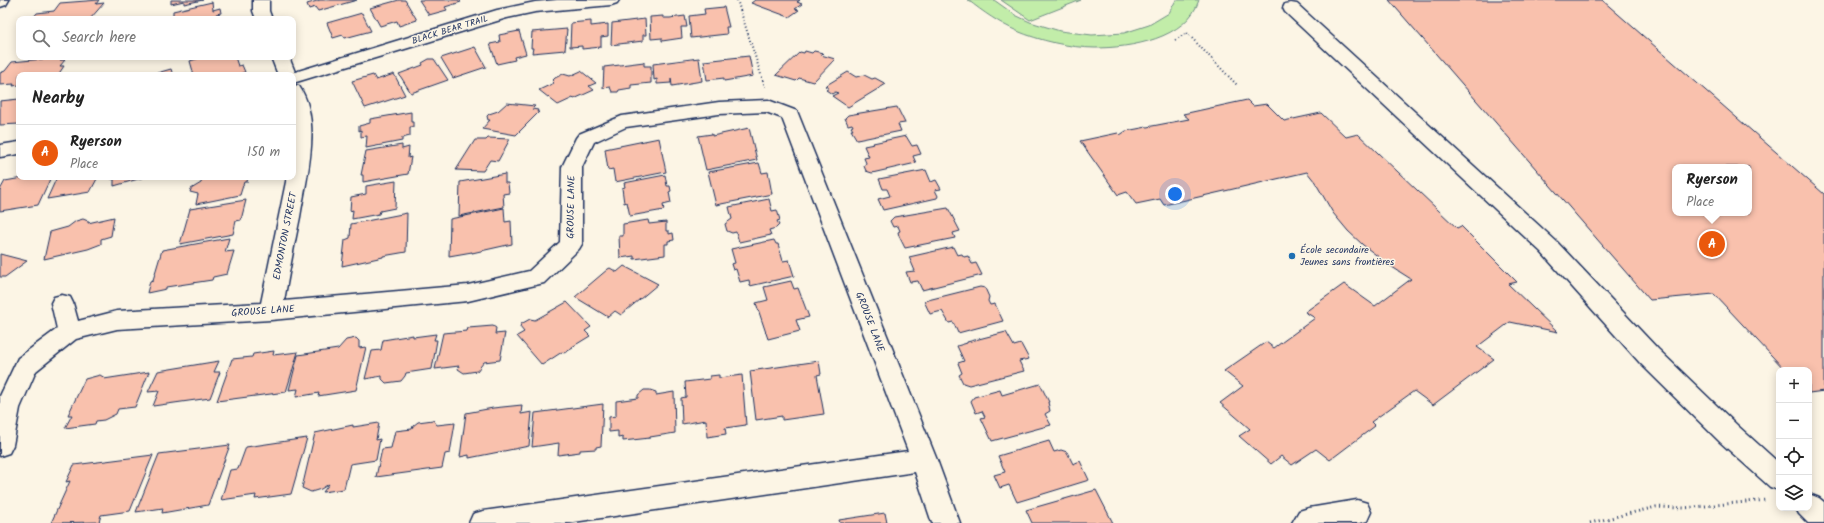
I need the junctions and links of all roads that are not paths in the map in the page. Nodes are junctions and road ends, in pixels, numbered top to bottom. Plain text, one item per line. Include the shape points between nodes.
1 (261, 0) edge
2 (611, 0) edge
3 (1291, 8) dead end
4 (263, 16) edge
5 (281, 60) edge
6 (286, 72) edge
7 (296, 77) edge
8 (296, 98) edge
9 (16, 148) edge
10 (0, 151) edge
11 (62, 303) dead end
12 (271, 311) junction
13 (69, 332) junction
14 (0, 445) edge
15 (924, 460) junction
16 (1776, 476) edge
17 (1812, 509) edge
18 (1357, 512) dead end
19 (1824, 520) edge
20 (483, 523) edge
21 (946, 523) edge
22 (1306, 523) edge

1 - 4 street
2 - 7 street, BLACK BEAR TRAIL via 535,7 503,14
3 - 16 street via 1549,247 1649,356
5 - 6 street
8 - 12 street, EDMONTON STREET via 302,128 300,160
9 - 10 street
11 - 13 street
12 - 13 street, GROUSE LANE via 117,320
12 - 15 street, GROUSE LANE via 468,293 536,277 571,244 572,167 586,138 622,122 719,108 768,106 790,114
13 - 14 street, GROUSE LANE via 27,365 7,408
15 - 20 street
15 - 21 street, GROUSE LANE
17 - 19 street
18 - 22 street via 1310,520

